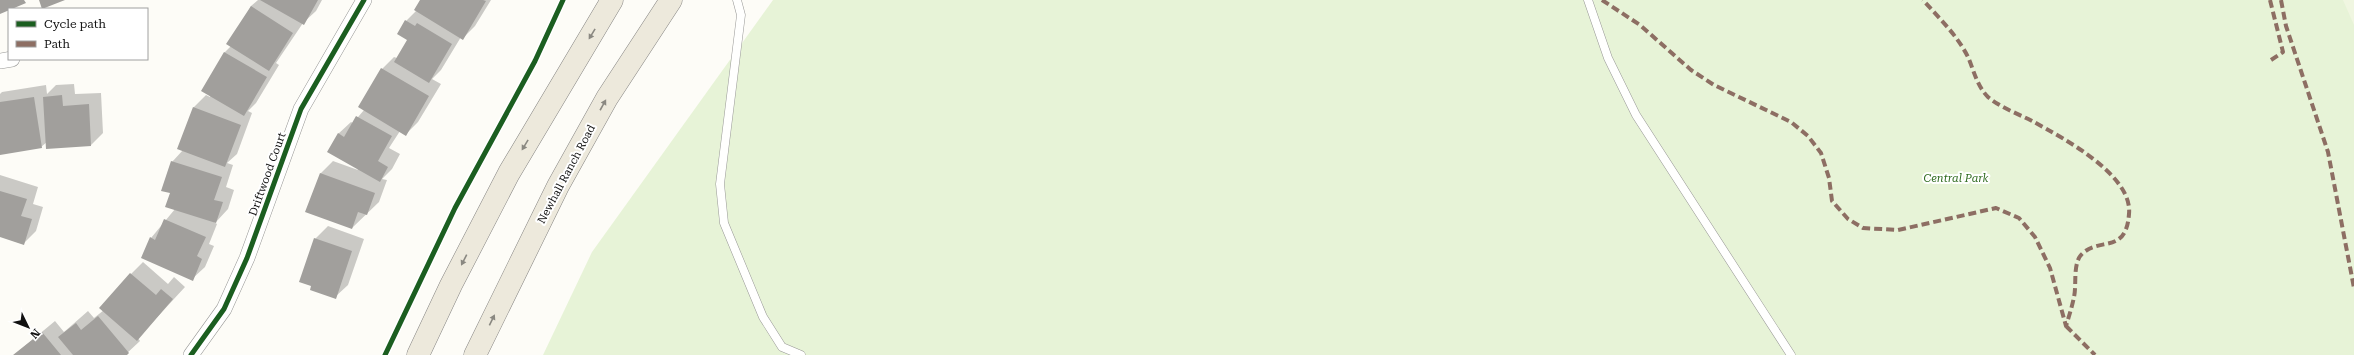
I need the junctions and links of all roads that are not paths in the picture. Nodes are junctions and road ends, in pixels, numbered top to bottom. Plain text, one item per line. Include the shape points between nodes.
1 (364, 0) edge
2 (612, 0) edge
3 (671, 0) edge
4 (737, 0) edge
5 (1588, 0) edge
6 (191, 355) edge
7 (418, 355) edge
8 (475, 355) edge
9 (801, 355) edge
10 (1791, 355) edge

1 - 6 street, Driftwood Court via 301,109 247,258 224,309
2 -> 7 main road via 509,173
8 -> 3 main road, Newhall Ranch Road via 562,179 607,98
4 - 9 lane via 741,15 720,184 724,223 763,317 782,347
5 - 10 lane via 1608,58 1636,115

